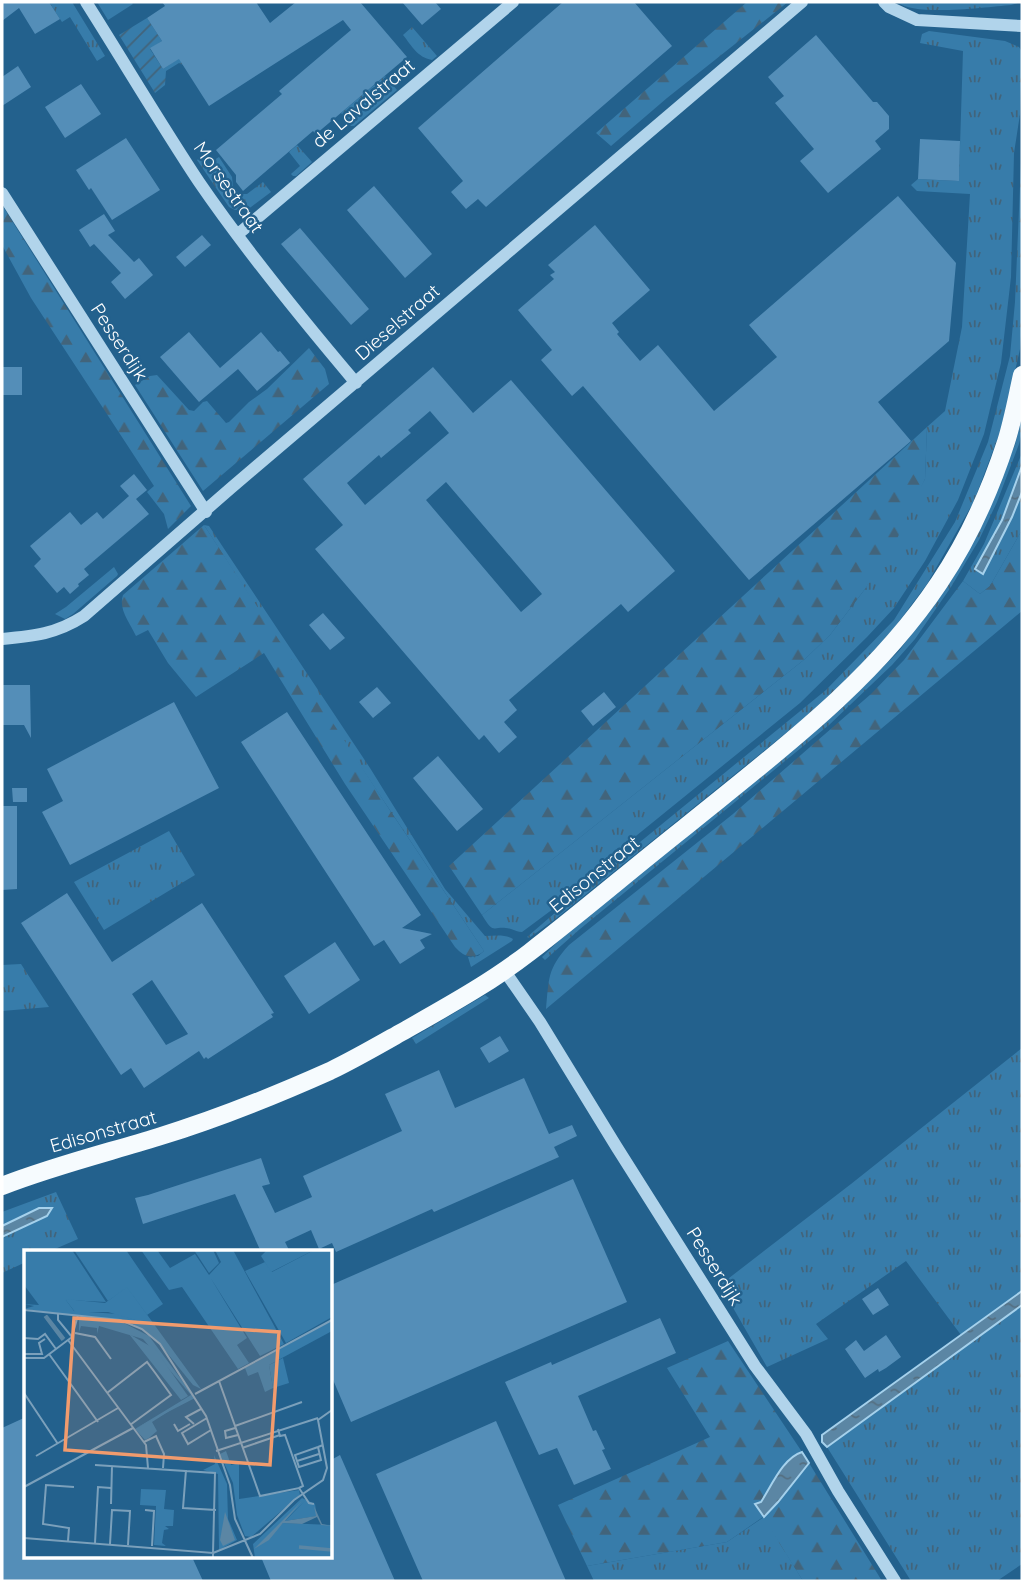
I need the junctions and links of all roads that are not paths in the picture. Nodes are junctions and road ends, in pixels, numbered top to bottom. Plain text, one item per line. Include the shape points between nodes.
1 (86, 2) edge
2 (513, 2) edge
3 (802, 2) edge
4 (884, 2) edge
5 (1022, 26) edge
6 (2, 192) edge
7 (237, 235) junction
8 (1022, 375) edge
9 (356, 383) junction
10 (206, 512) junction
11 (2, 639) edge
12 (504, 970) junction
13 (2, 1186) edge
14 (895, 1581) edge

1 - 7 street, Morsestraat
2 - 7 street, de Lavalstraat
3 - 9 street, Dieselstraat
4 - 5 street via 917,20
6 - 10 street, Pesserdijk
7 - 9 street, Morsestraat
8 - 12 main road, Edisonstraat via 991,485 939,582 902,632 825,711
9 - 10 street, Dieselstraat
10 - 11 street, Dieselstraat via 71,625 42,635
12 - 13 main road, Edisonstraat via 385,1042 278,1094
12 - 14 street, Pesserdijk via 755,1366 806,1434

